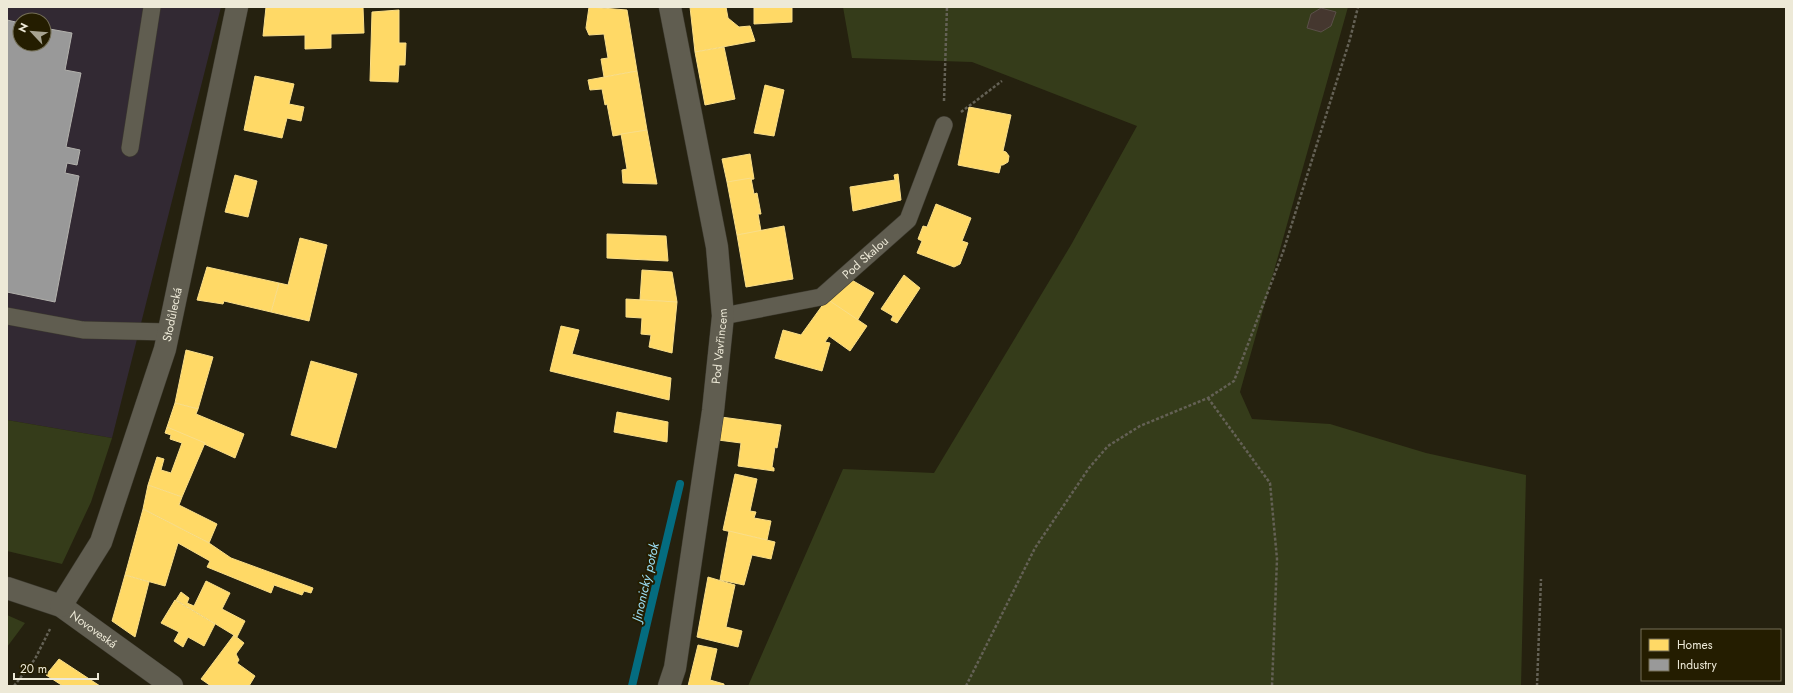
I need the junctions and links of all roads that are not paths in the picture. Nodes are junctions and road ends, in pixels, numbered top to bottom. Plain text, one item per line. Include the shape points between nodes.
1 (152, 7) edge
2 (237, 7) edge
3 (670, 7) edge
4 (944, 125) road end
5 (130, 148) dead end
6 (7, 316) edge
7 (723, 316) junction
8 (168, 332) junction
9 (7, 588) edge
10 (61, 606) junction
11 (172, 686) edge
12 (669, 686) edge

1 - 5 lane
2 - 8 street, Stodůlecká
3 - 7 street, Pod Vavřincem via 717,247
4 - 7 lane, Pod Skalou via 908,220 821,297
6 - 8 lane via 83,330
7 - 12 street, Pod Vavřincem via 713,411 675,668
8 - 10 street, Stodůlecká via 101,542
9 - 10 street, Novoveská
10 - 11 street, Novoveská

